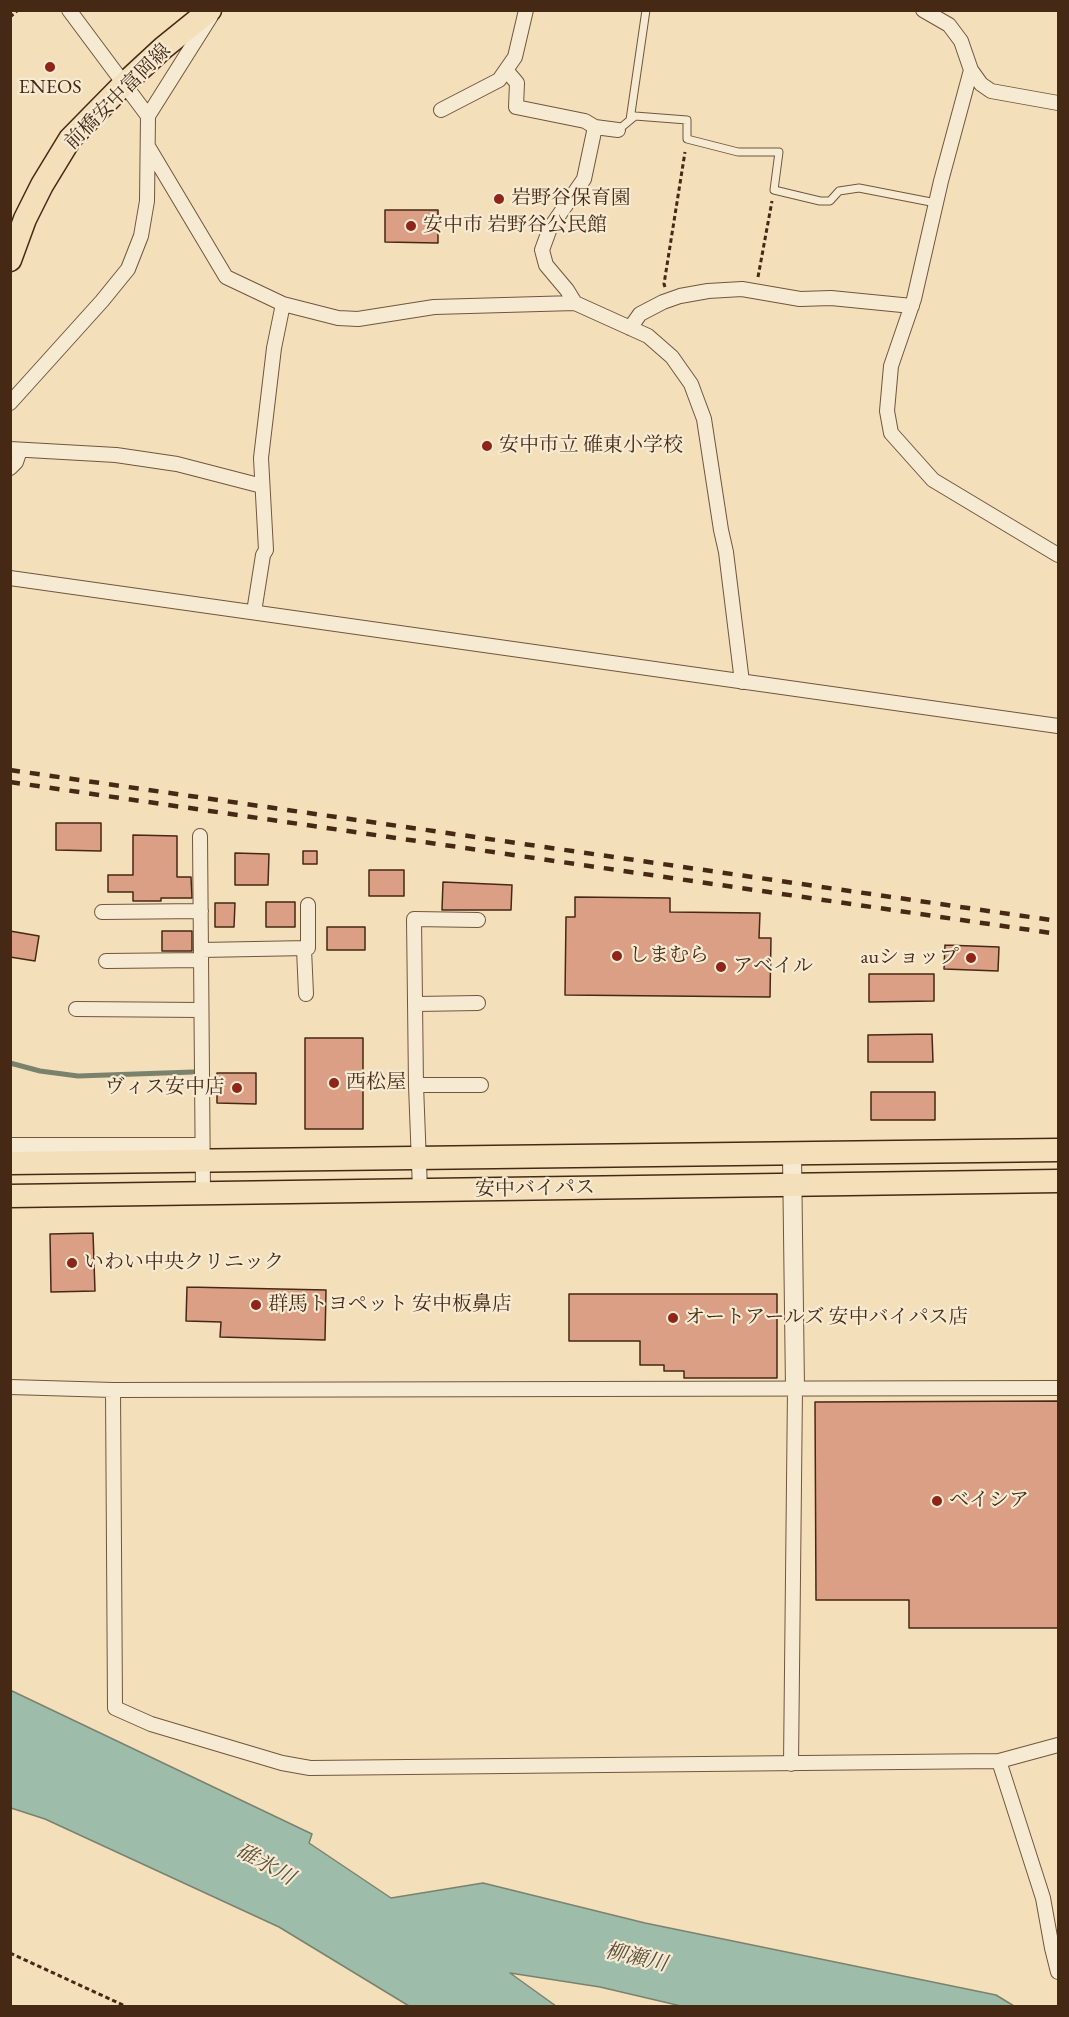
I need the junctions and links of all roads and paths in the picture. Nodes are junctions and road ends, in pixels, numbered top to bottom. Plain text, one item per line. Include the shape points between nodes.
1 (18, 10) edge
2 (69, 10) edge
3 (210, 10) edge
4 (214, 10) edge
5 (525, 10) edge
6 (646, 10) edge
7 (923, 10) edge
8 (10, 17) edge
9 (506, 69) junction
10 (971, 70) junction
11 (123, 85) junction
12 (1059, 104) edge
13 (441, 110) dead end
14 (148, 116) junction
15 (630, 120) junction
16 (596, 127) junction
17 (618, 129) joint
18 (687, 140) junction
19 (149, 148) junction
20 (774, 190) junction
21 (936, 203) junction
22 (10, 260) edge
23 (755, 291) junction
24 (673, 298) junction
25 (575, 303) junction
26 (283, 304) junction
27 (912, 306) junction
28 (630, 328) junction
29 (10, 403) edge
30 (15, 450) edge
31 (10, 468) edge
32 (262, 486) junction
33 (1059, 555) edge
34 (10, 578) edge
35 (254, 612) junction
36 (742, 682) junction
37 (1059, 726) edge
38 (200, 836) dead end
39 (308, 905) dead end
40 (201, 910) junction
41 (102, 912) dead end
42 (478, 920) dead end
43 (304, 949) junction
44 (201, 955) junction
45 (106, 961) dead end
46 (306, 994) dead end
47 (478, 1003) dead end
48 (416, 1004) junction
49 (76, 1009) dead end
50 (201, 1010) junction
51 (416, 1085) junction
52 (481, 1085) dead end
53 (10, 1145) edge
54 (1059, 1150) edge
55 (203, 1154) junction
56 (792, 1155) junction
57 (419, 1159) junction
58 (10, 1163) edge
59 (1059, 1180) edge
60 (793, 1184) junction
61 (420, 1190) junction
62 (203, 1194) junction
63 (10, 1196) edge
64 (10, 1387) edge
65 (1059, 1388) edge
66 (795, 1389) junction
67 (113, 1390) junction
68 (1059, 1745) edge
69 (999, 1761) junction
70 (791, 1764) junction
71 (10, 1953) edge
72 (1059, 1972) edge
73 (125, 2007) edge

1 - 8 path
2 - 11 street
3 - 11 main road, 前橋安中富岡線
4 - 14 street
5 - 9 street via 514,57
6 - 15 lane
7 - 10 street via 949,25 961,41
9 - 13 street via 499,80
9 - 16 street via 517,83 516,107 585,121
10 - 12 street via 991,91
10 - 21 street
11 - 14 street
11 - 22 main road, 前橋安中富岡線 via 70,139 25,219
14 - 19 street
15 - 17 lane
15 - 18 lane via 635,116 687,120
16 - 17 street
16 - 25 street via 584,179 550,228 542,250 546,265
18 - 20 lane via 738,152 779,152
18 - 24 path via 663,284
19 - 26 street via 226,277
19 - 29 street via 141,236 128,269
20 - 21 lane via 830,201 839,191 859,188
20 - 23 path
21 - 27 street
23 - 24 street via 708,291
23 - 27 street via 800,299
24 - 28 street via 640,314
25 - 26 street via 434,307 358,319
25 - 28 street
26 - 32 street via 261,458
27 - 33 street via 891,366 887,411 891,433 933,480
28 - 36 street via 648,336 672,357 691,384 704,419
30 - 31 street via 16,462
30 - 32 street via 116,455 177,464
32 - 35 street via 266,550
34 - 35 street
35 - 36 street
36 - 37 street
38 - 40 street
39 - 43 street via 308,948
40 - 41 street
40 - 44 street
42 - 48 street via 414,919
43 - 44 street
43 - 46 street
44 - 45 street
44 - 50 street
47 - 48 street
48 - 51 street
49 - 50 street
50 - 55 street
51 - 52 street
51 - 57 street
53 - 55 street
54 - 56 main road, 安中バイパス
55 - 57 main road, 安中バイパス
55 - 58 main road, 安中バイパス
55 - 62 street
56 - 57 main road, 安中バイパス
56 - 60 street
57 - 61 street
59 - 60 main road, 安中バイパス
60 - 61 main road, 安中バイパス
60 - 66 street
61 - 62 main road, 安中バイパス
62 - 63 main road, 安中バイパス
64 - 67 street
65 - 66 street
66 - 67 street
66 - 70 street
67 - 70 street via 115,1708 151,1725 310,1768
68 - 69 street
69 - 70 street
69 - 72 street via 1042,1898
71 - 73 path

